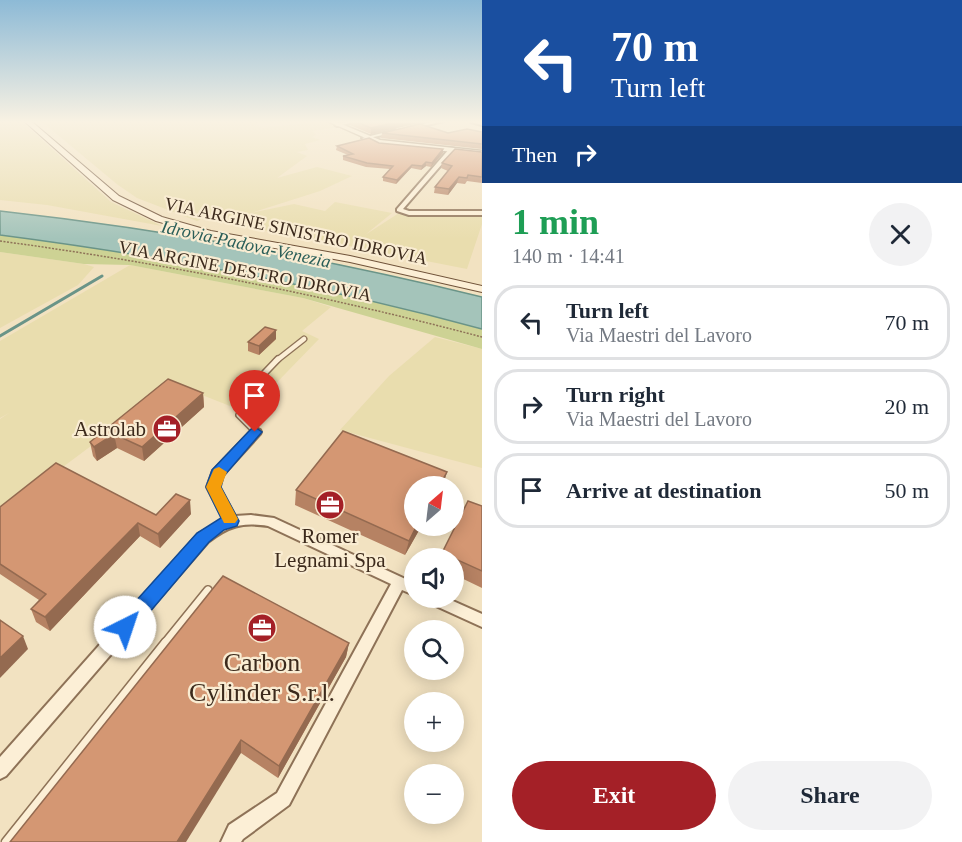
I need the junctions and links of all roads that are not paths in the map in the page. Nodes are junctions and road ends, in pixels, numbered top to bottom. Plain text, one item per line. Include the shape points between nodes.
1 (72, 160) edge
2 (442, 160) edge
3 (482, 213) edge
4 (482, 289) edge
5 (304, 339) dead end
6 (255, 432) joint
7 (231, 521) junction
8 (399, 582) junction
9 (404, 584) edge
10 (208, 590) edge
11 (454, 608) edge
12 (482, 621) edge
13 (0, 770) edge
14 (6, 842) edge
15 (230, 842) edge

1 - 4 main road, VIA ARGINE SINISTRO IDROVIA via 116,198 146,214 210,233
2 - 3 street via 399,210
5 - 6 lane via 264,371 246,397 239,415
6 - 7 street via 217,474 213,487
7 - 8 street via 270,521
7 - 13 street via 203,538
8 - 9 street
8 - 15 street via 283,799 236,832
10 - 14 lane
11 - 12 street

